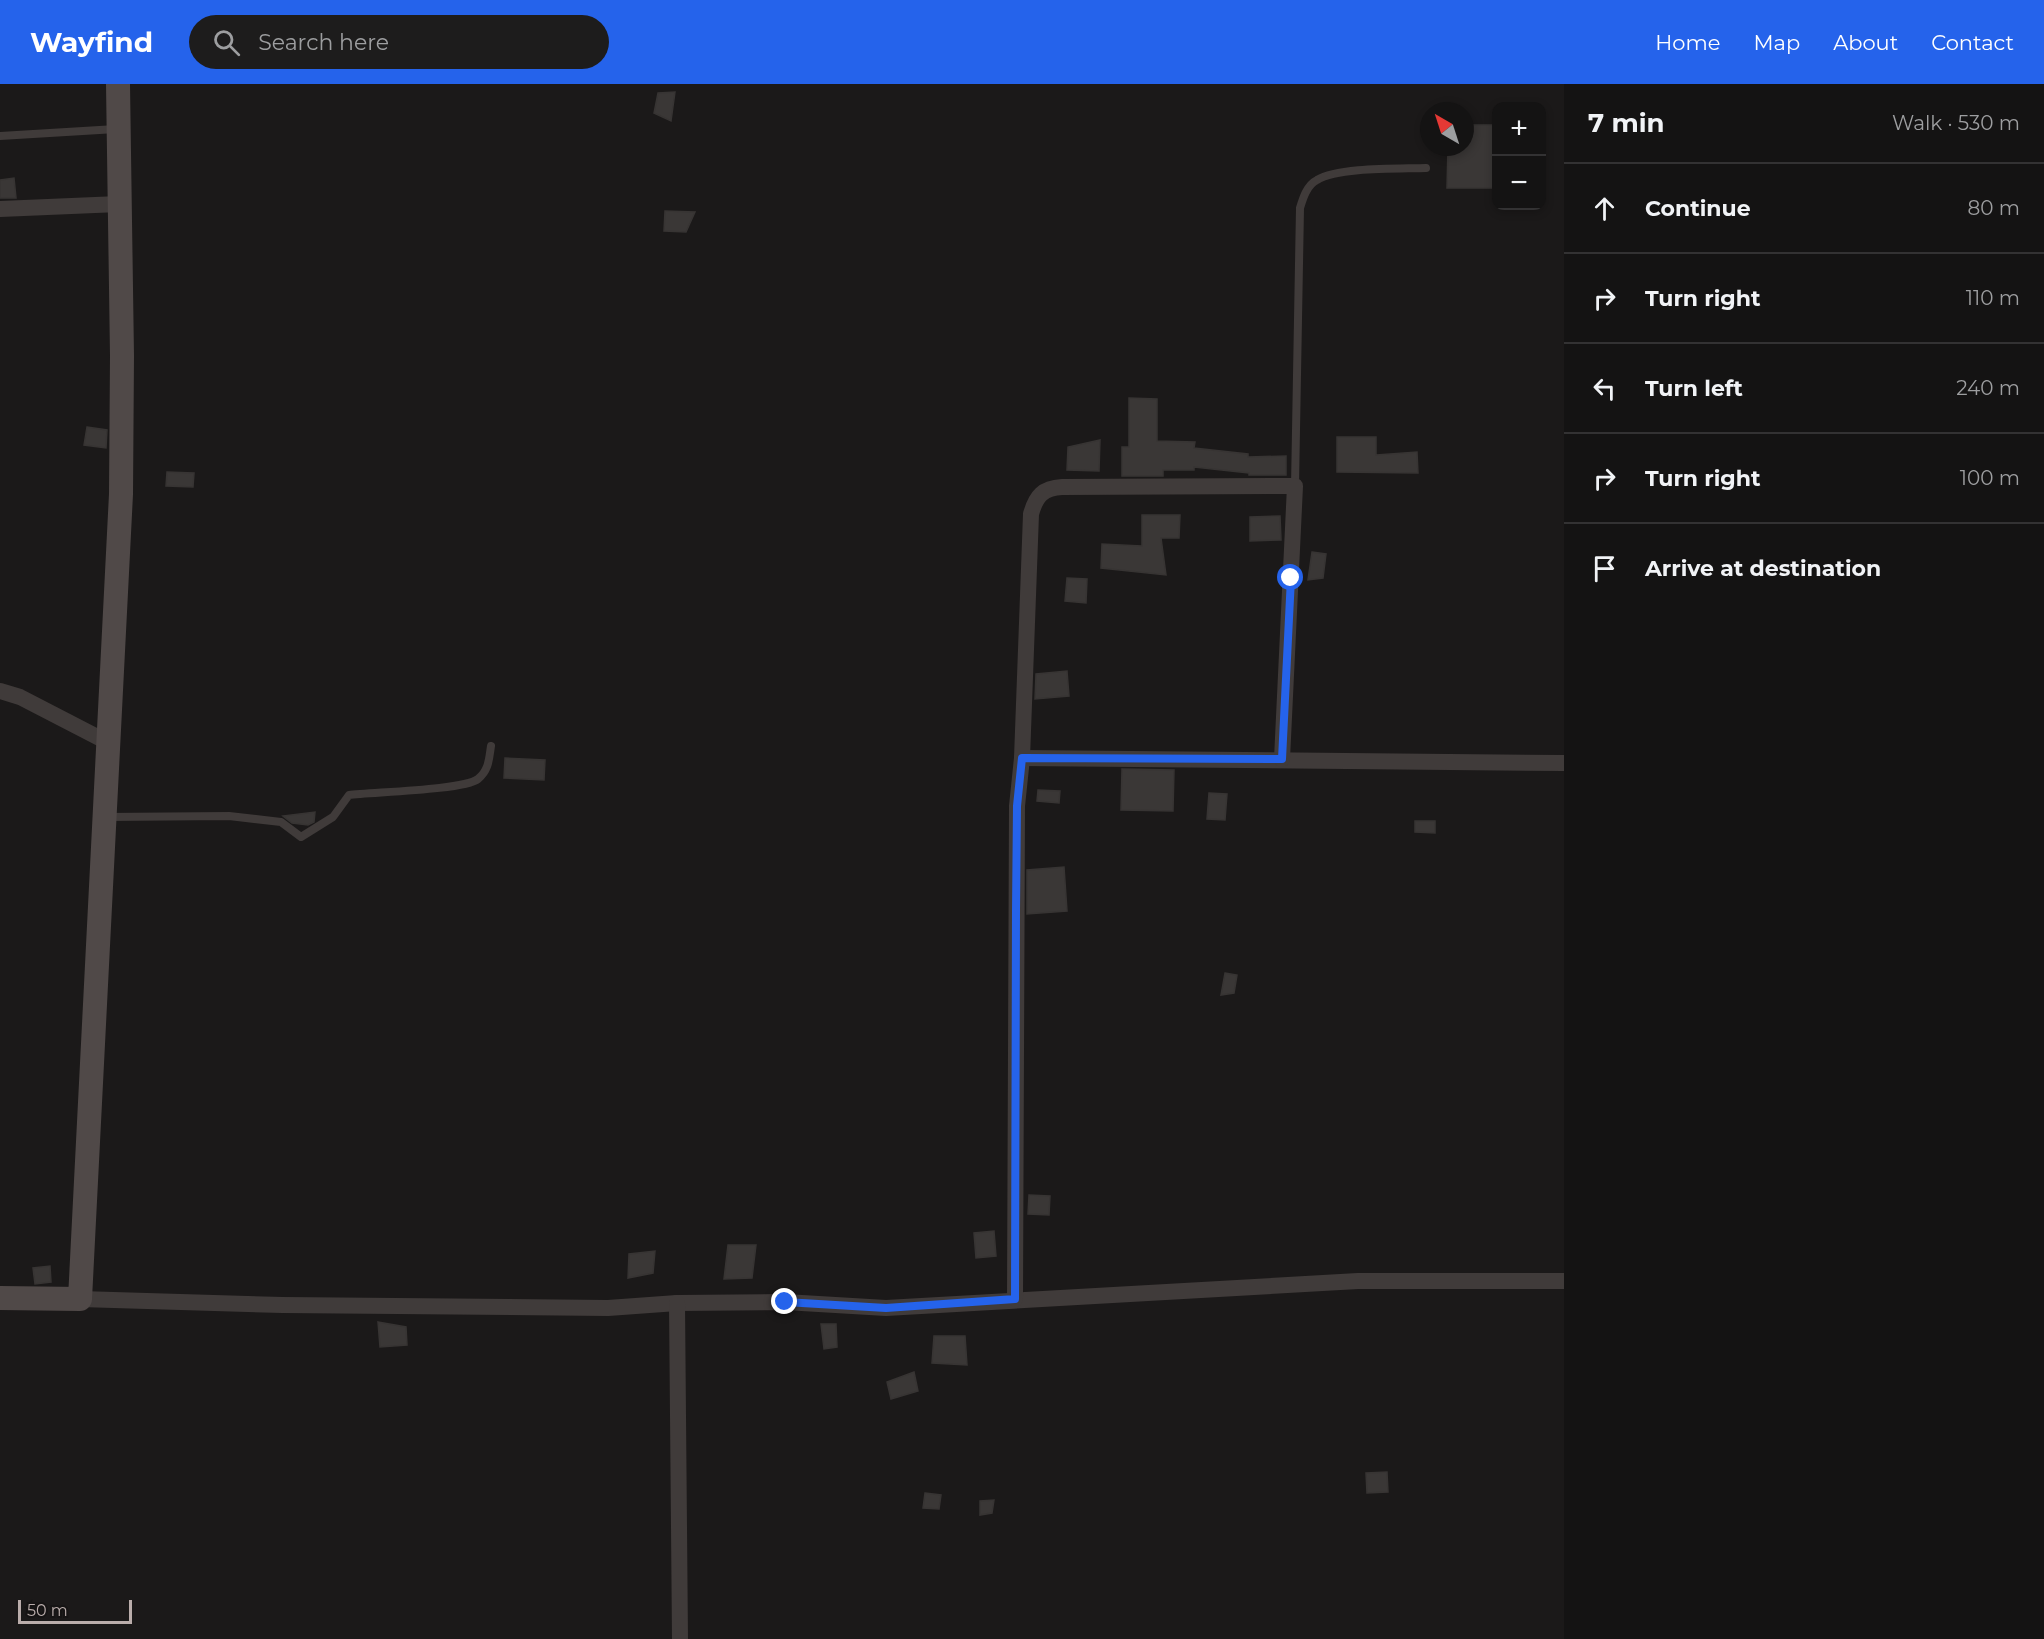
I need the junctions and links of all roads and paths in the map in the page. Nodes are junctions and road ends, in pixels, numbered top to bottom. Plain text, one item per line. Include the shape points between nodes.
1 (118, 84) edge
2 (118, 129) junction
3 (0, 136) edge
4 (1426, 168) dead end
5 (119, 204) junction
6 (0, 209) edge
7 (1295, 486) junction
8 (0, 691) edge
9 (109, 743) junction
10 (491, 746) dead end
11 (1022, 758) junction
12 (1282, 759) junction
13 (1564, 763) edge
14 (105, 817) junction
15 (1564, 1281) edge
16 (0, 1298) edge
17 (80, 1299) junction
18 (1015, 1299) junction
19 (677, 1303) junction
20 (680, 1639) edge

1 - 2 street
2 - 3 lane
2 - 5 street
4 - 7 lane via 1360,170 1317,180 1304,197 1300,208
5 - 6 street
5 - 9 street via 121,494
7 - 11 street via 1062,487 1041,493 1031,514
7 - 12 street
8 - 9 street
9 - 14 street
10 - 14 lane via 488,767 476,781 349,795 333,817 301,837 281,822 230,816
11 - 12 street
11 - 18 street via 1017,806
12 - 13 street
14 - 17 street
15 - 18 street via 1358,1281
16 - 17 street
17 - 19 street via 586,1308
18 - 19 street via 886,1308 819,1302
19 - 20 street

